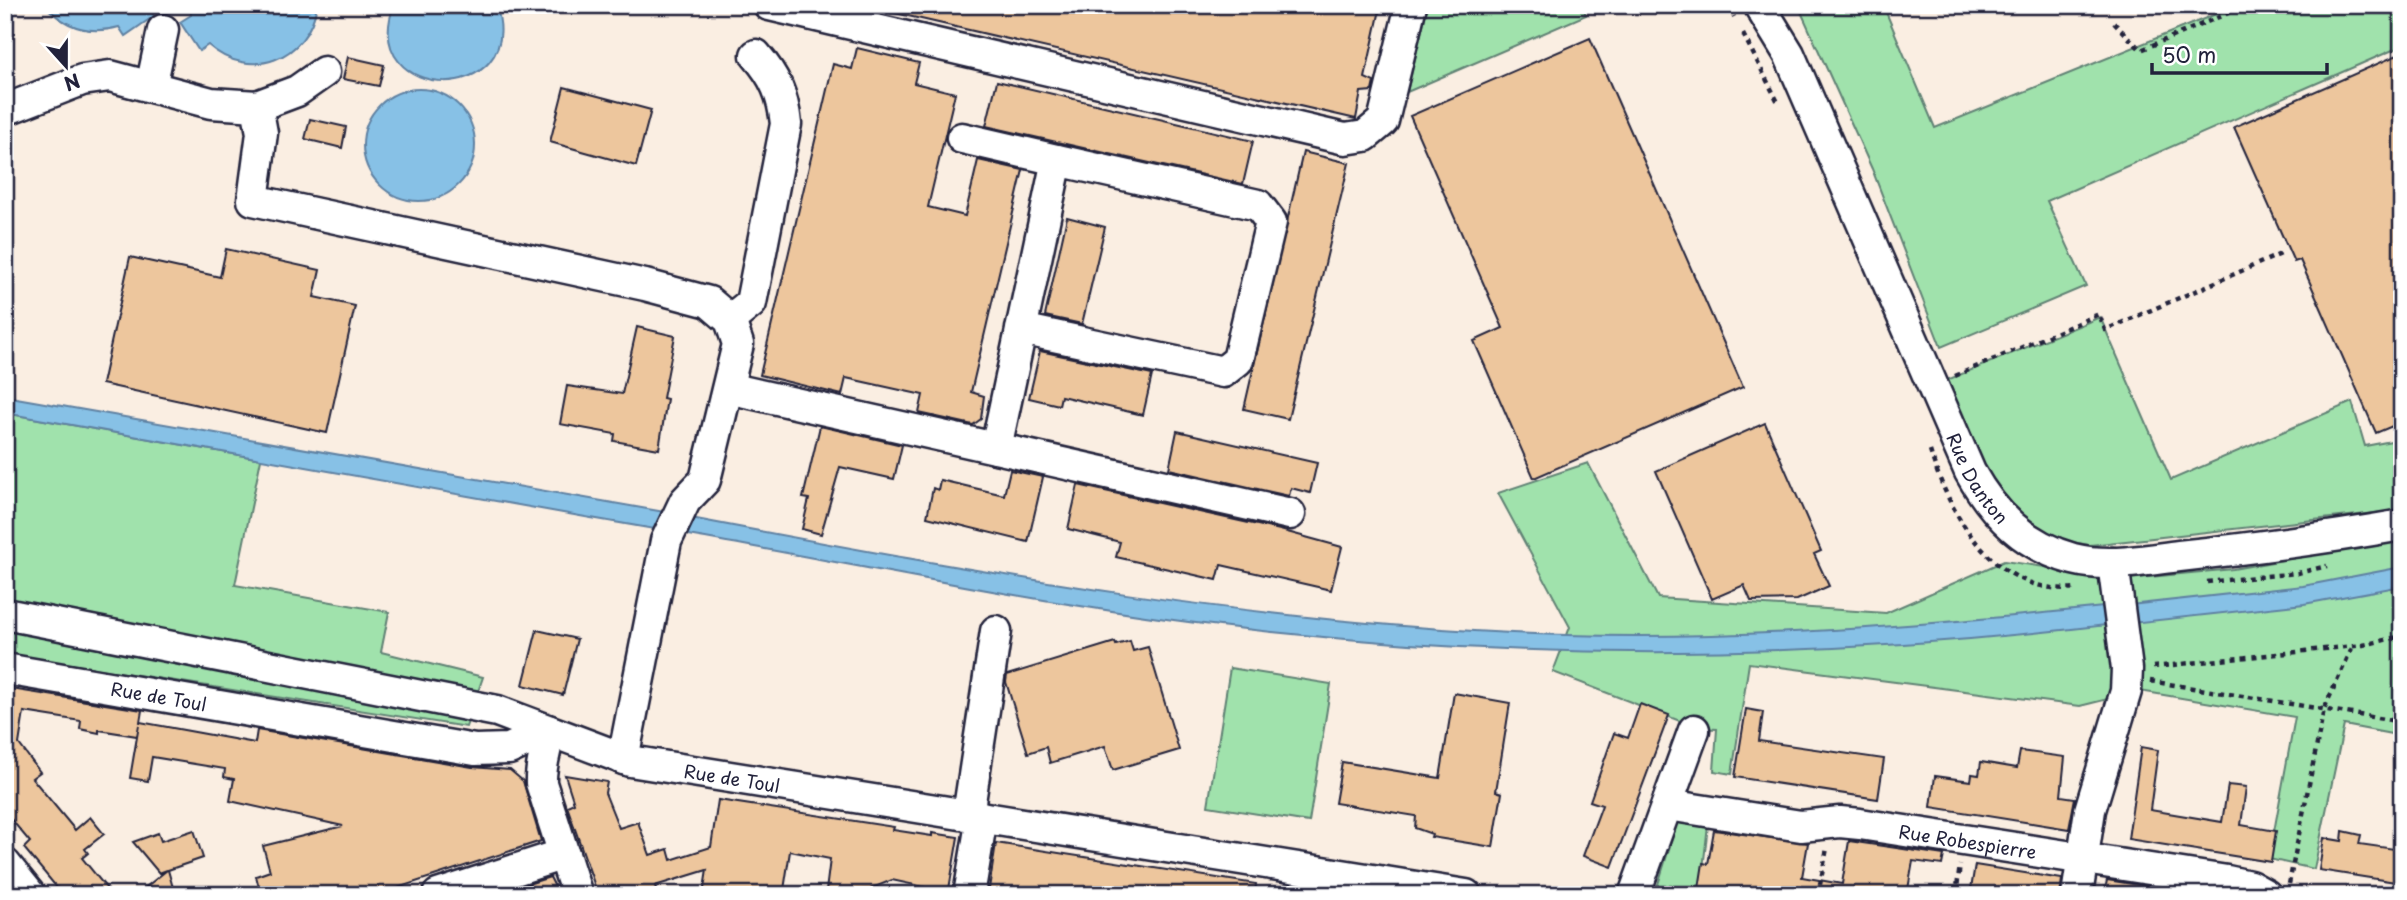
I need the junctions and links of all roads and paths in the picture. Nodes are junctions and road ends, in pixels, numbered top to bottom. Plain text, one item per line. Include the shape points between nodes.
1 (769, 5) edge
2 (1411, 5) edge
3 (1777, 5) edge
4 (2247, 5) edge
5 (1729, 7) dead end
6 (1747, 12) edge
7 (2114, 23) dead end
8 (163, 30) dead end
9 (1741, 31) dead end
10 (1789, 54) junction
11 (756, 55) dead end
12 (324, 72) dead end
13 (151, 87) junction
14 (257, 106) junction
15 (5, 110) edge
16 (1784, 114) dead end
17 (962, 138) dead end
18 (1057, 160) junction
19 (2283, 253) dead end
20 (730, 320) junction
21 (1021, 329) junction
22 (728, 388) junction
23 (1956, 389) dead end
24 (1927, 441) dead end
25 (996, 448) junction
26 (1290, 514) dead end
27 (2402, 525) edge
28 (2330, 565) dead end
29 (2116, 582) junction
30 (2200, 582) dead end
31 (5, 614) edge
32 (996, 631) dead end
33 (2402, 636) edge
34 (2353, 646) junction
35 (5, 669) edge
36 (2127, 673) junction
37 (2324, 709) junction
38 (2402, 722) edge
39 (1694, 730) dead end
40 (549, 731) junction
41 (623, 759) junction
42 (1668, 804) junction
43 (975, 816) junction
44 (1832, 823) junction
45 (564, 854) junction
46 (2082, 859) junction
47 (5, 864) edge
48 (1354, 886) edge
49 (30, 895) edge
50 (438, 895) edge
51 (577, 895) edge
52 (969, 895) edge
53 (1466, 895) edge
54 (1634, 895) edge
55 (1818, 895) edge
56 (2077, 895) edge
57 (2266, 895) edge
58 (2287, 895) edge

1 - 2 street via 1345,139 1365,136 1383,121
3 - 10 street, Rue Danton
4 - 7 path via 2141,50
5 - 6 path
6 - 10 street, Rue Danton
8 - 13 street
9 - 16 path
10 - 29 street, Rue Danton via 1985,498 2018,533
11 - 20 street via 774,76 786,124 751,303
12 - 14 street via 296,91
13 - 14 street via 211,103
13 - 15 street via 110,76 82,80
14 - 20 street via 262,133 253,200 645,285 709,302
17 - 18 street
18 - 21 street
18 - 21 street via 1258,205 1271,222 1238,360 1223,372
19 - 23 path via 2105,330 2099,314 1951,378
20 - 22 street via 738,344
21 - 25 street
22 - 25 street
22 - 41 street via 705,480 685,501 674,523
24 - 29 path via 1962,522 1986,556 2015,576 2058,589
25 - 26 street
27 - 29 street, Rue Danton
28 - 30 path
29 - 36 street
31 - 40 street via 497,711
32 - 43 street
33 - 34 path
34 - 36 path
34 - 37 path
35 - 40 street, Rue de Toul via 475,750 509,748
36 - 37 path
36 - 46 street via 2122,709 2090,810
37 - 38 path
37 - 58 path
39 - 42 street
40 - 41 street, Rue de Toul
40 - 45 street via 541,783
41 - 43 street, Rue de Toul
42 - 44 street, Rue Robespierre via 1801,826
42 - 54 street
43 - 48 street, Rue de Toul
43 - 52 street
44 - 46 street, Rue Robespierre
44 - 55 path
45 - 50 street
45 - 51 street
46 - 56 street
46 - 57 street, Rue Robespierre via 2227,881
47 - 49 street
48 - 53 street, Rue de Toul

